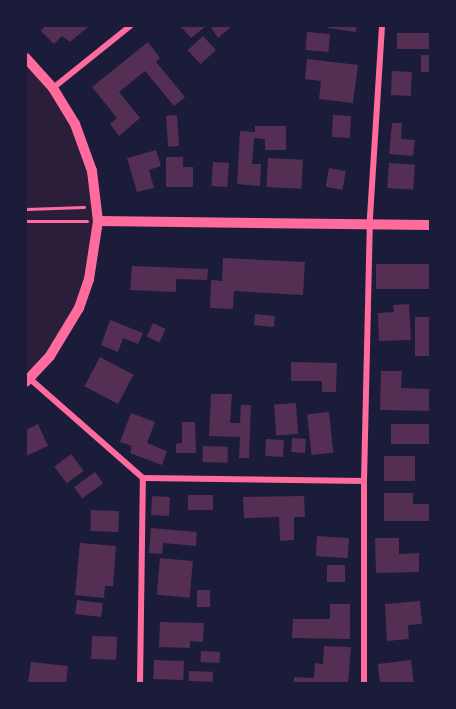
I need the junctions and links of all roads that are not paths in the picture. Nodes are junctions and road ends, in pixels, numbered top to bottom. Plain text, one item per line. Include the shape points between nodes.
1 (130, 26) edge
2 (382, 26) edge
3 (26, 58) edge
4 (53, 87) junction
5 (98, 221) junction
6 (370, 225) junction
7 (430, 225) edge
8 (27, 380) edge
9 (143, 478) junction
10 (364, 481) junction
11 (140, 684) edge
12 (364, 684) edge

1 - 4 street
2 - 6 street
3 - 4 street
4 - 5 street via 85,148 96,192
5 - 6 street
5 - 8 street via 95,251 79,308 50,356
6 - 7 street
6 - 10 street
8 - 9 street
9 - 10 street
9 - 11 street
10 - 12 street

